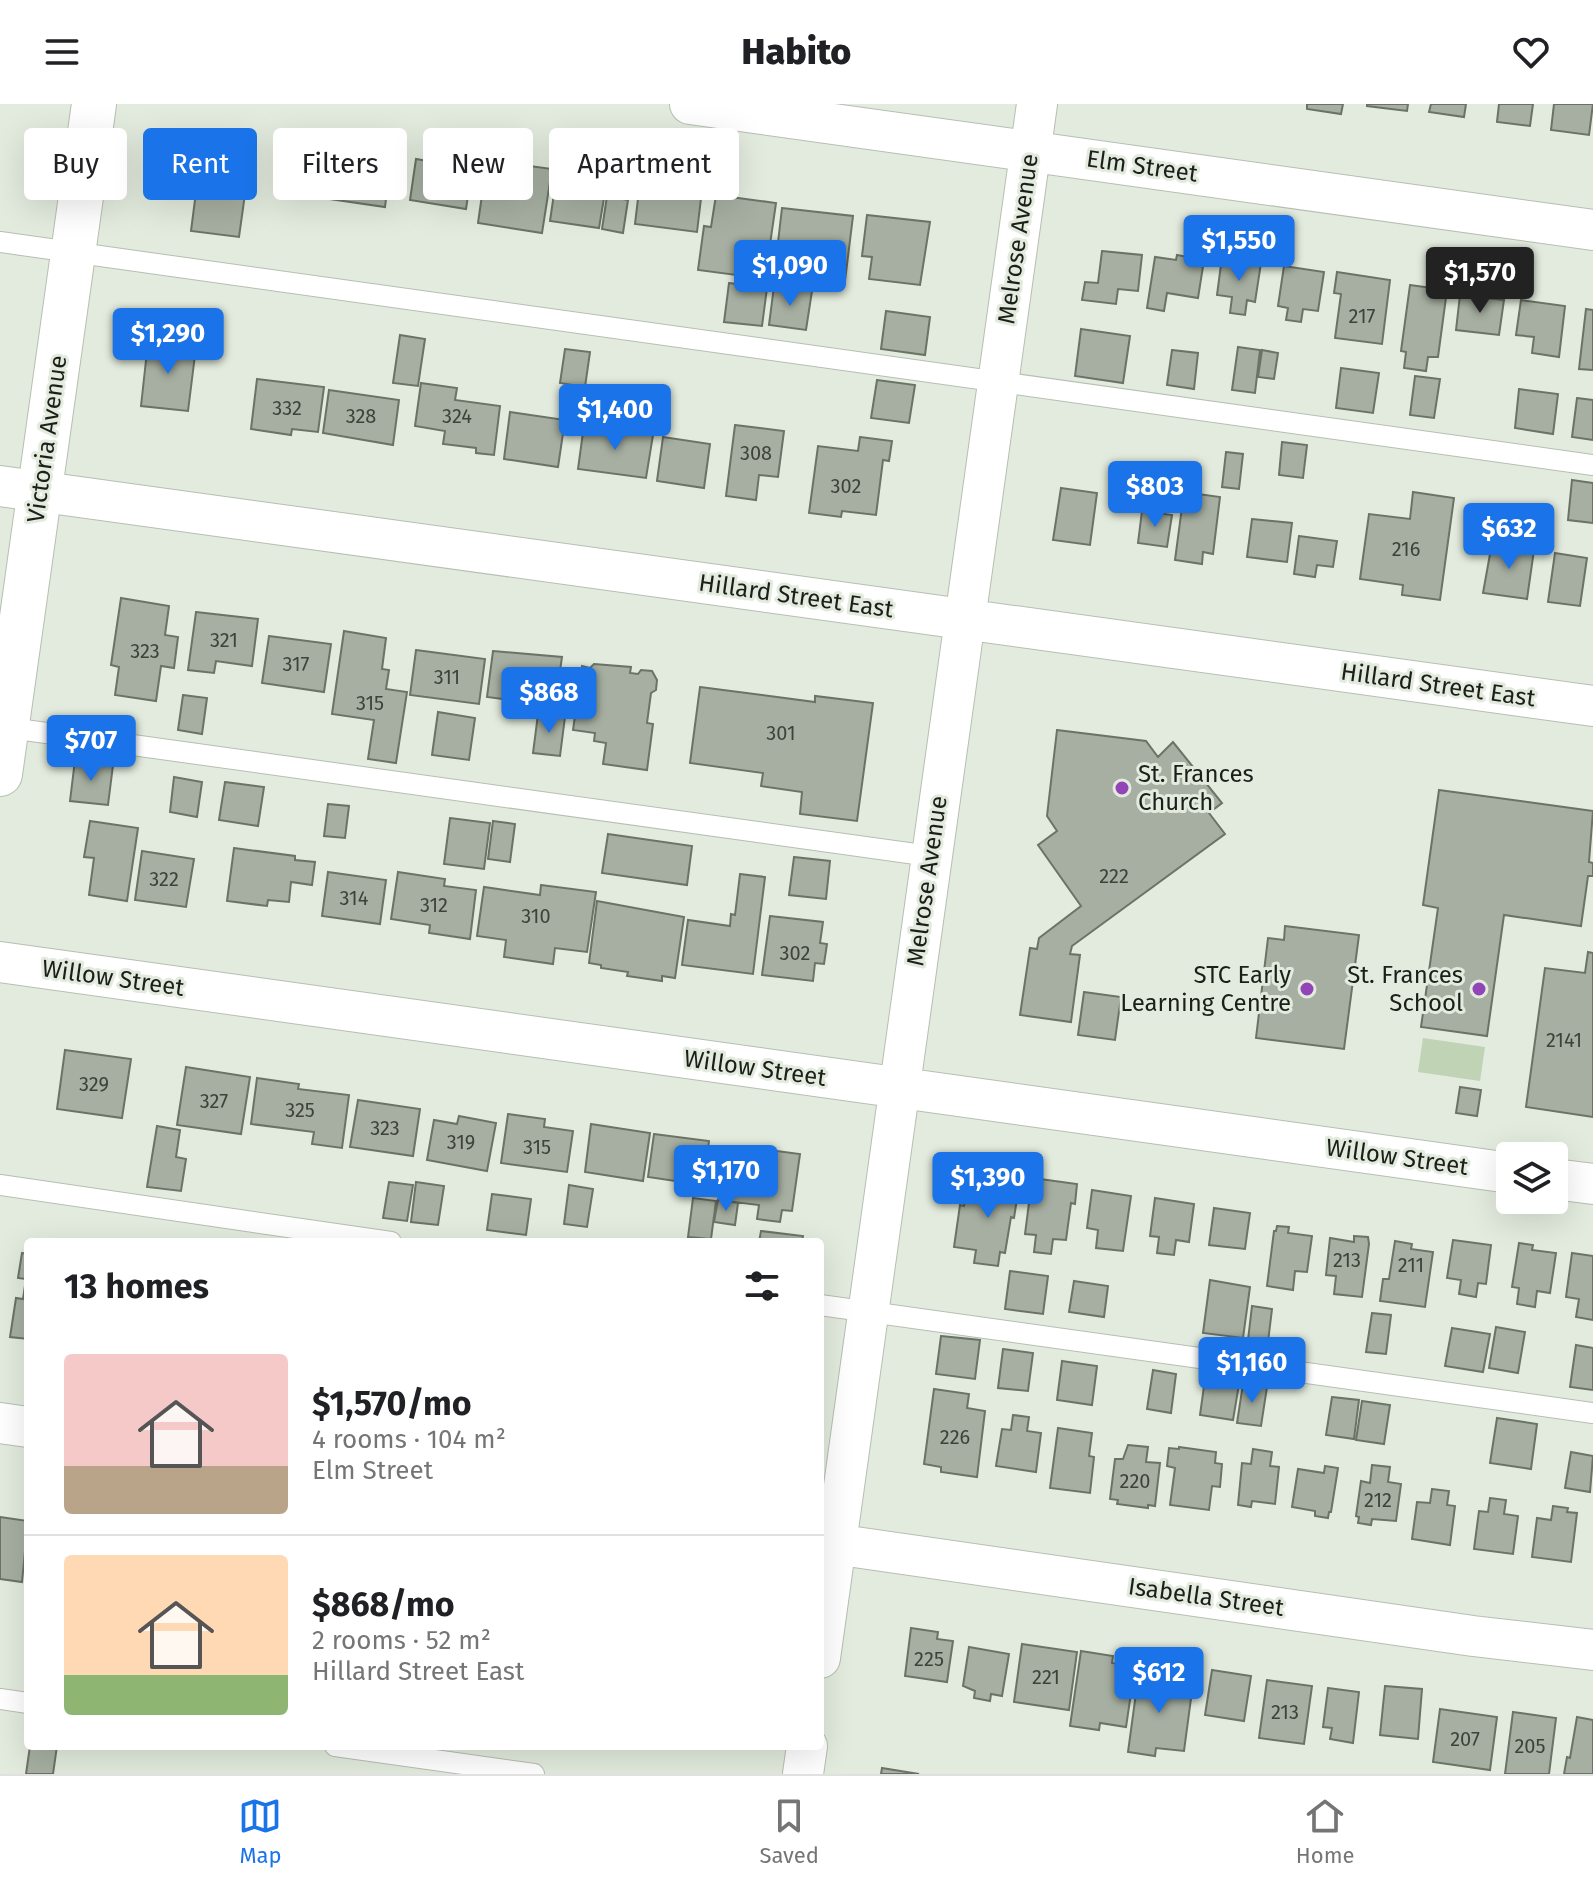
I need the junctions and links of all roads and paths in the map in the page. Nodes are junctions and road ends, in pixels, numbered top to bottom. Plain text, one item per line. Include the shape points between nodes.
1 (94, 104) edge
2 (690, 104) edge
3 (1037, 104) edge
4 (1030, 150) junction
5 (1593, 230) edge
6 (0, 242) edge
7 (73, 252) junction
8 (999, 380) junction
9 (1593, 465) edge
10 (20, 488) edge
11 (963, 620) junction
12 (1593, 706) edge
13 (3, 726) edge
14 (0, 774) edge
15 (930, 856) junction
16 (0, 962) edge
17 (899, 1088) junction
18 (1496, 1171) edge
19 (1568, 1181) edge
20 (1593, 1184) edge
21 (0, 1185) edge
22 (364, 1238) edge
23 (824, 1306) edge
24 (867, 1312) junction
25 (1593, 1413) edge
26 (0, 1423) edge
27 (24, 1426) edge
28 (829, 1543) edge
29 (824, 1607) edge
30 (1593, 1650) edge
31 (0, 1699) edge
32 (24, 1702) edge
33 (363, 1750) edge
34 (806, 1750) edge
35 (534, 1774) edge
36 (803, 1774) edge

1 - 7 street, Victoria Avenue
2 - 4 street, Elm Street
3 - 4 street, Melrose Avenue
4 - 5 street, Elm Street
4 - 8 street, Melrose Avenue
6 - 7 lane
7 - 8 lane
7 - 10 street, Victoria Avenue
8 - 9 lane
8 - 11 street, Melrose Avenue
10 - 11 street, Hillard Street East
10 - 13 street, Victoria Avenue
11 - 12 street, Hillard Street East
11 - 15 street, Melrose Avenue
13 - 14 street, Victoria Avenue
13 - 15 lane
15 - 17 street, Melrose Avenue
16 - 17 street, Willow Street
17 - 18 street, Willow Street
17 - 24 street, Melrose Avenue
19 - 20 street
21 - 22 lane
23 - 24 lane
24 - 25 lane
24 - 28 street, Melrose Avenue
26 - 27 street
28 - 29 street, Melrose Avenue
28 - 30 street, Isabella Street
31 - 32 lane
33 - 35 lane
34 - 36 street

